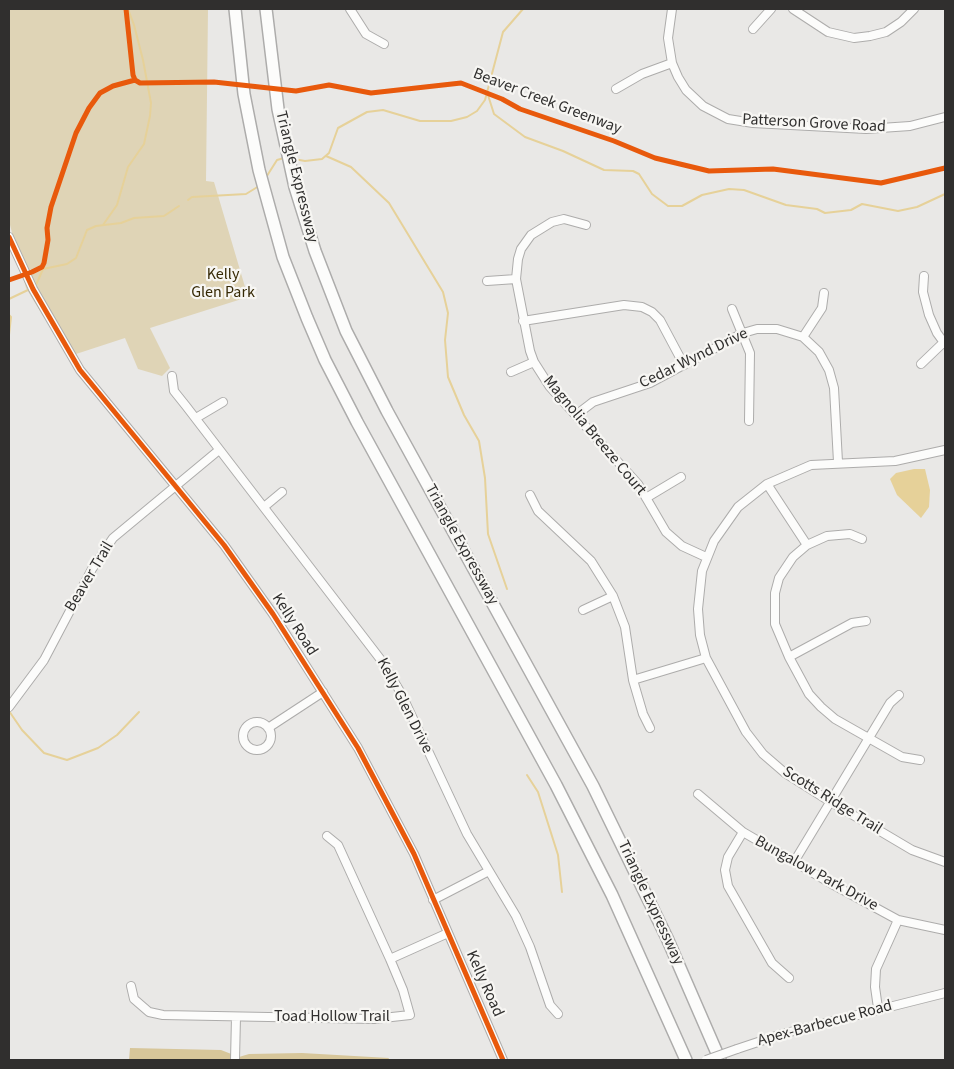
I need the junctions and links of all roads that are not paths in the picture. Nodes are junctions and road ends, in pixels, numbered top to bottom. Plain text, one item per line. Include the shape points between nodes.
1 (235, 9) edge
2 (266, 9) edge
3 (350, 9) edge
4 (672, 9) edge
5 (771, 9) edge
6 (792, 9) edge
7 (914, 9) edge
8 (753, 30) dead end
9 (384, 44) dead end
10 (672, 63) junction
11 (616, 89) dead end
12 (945, 117) edge
13 (586, 225) dead end
14 (9, 237) edge
15 (924, 276) dead end
16 (516, 279) junction
17 (487, 281) dead end
18 (824, 293) dead end
19 (732, 309) dead end
20 (523, 321) junction
21 (743, 333) junction
22 (803, 337) junction
23 (944, 343) edge
24 (534, 362) junction
25 (921, 364) dead end
26 (684, 365) junction
27 (511, 372) dead end
28 (172, 376) dead end
29 (223, 402) dead end
30 (576, 416) junction
31 (196, 418) junction
32 (750, 421) dead end
33 (219, 450) junction
34 (945, 450) edge
35 (838, 462) junction
36 (681, 477) dead end
37 (767, 484) junction
38 (176, 486) junction
39 (282, 492) dead end
40 (530, 495) dead end
41 (646, 498) junction
42 (264, 507) junction
43 (862, 539) dead end
44 (807, 545) junction
45 (706, 557) junction
46 (613, 596) junction
47 (583, 610) dead end
48 (866, 622) dead end
49 (789, 657) junction
50 (706, 658) junction
51 (633, 680) junction
52 (323, 692) junction
53 (898, 694) dead end
54 (9, 707) edge
55 (268, 728) dead end
56 (650, 728) dead end
57 (869, 738) junction
58 (920, 760) dead end
59 (698, 794) dead end
60 (830, 802) junction
61 (743, 832) junction
62 (327, 836) dead end
63 (794, 862) junction
64 (945, 862) edge
65 (489, 871) junction
66 (433, 900) junction
67 (898, 920) junction
68 (945, 930) edge
69 (448, 933) junction
70 (390, 959) junction
71 (789, 978) dead end
72 (132, 986) dead end
73 (945, 993) edge
74 (878, 1008) junction
75 (558, 1014) dead end
76 (236, 1017) junction
77 (235, 1060) edge
78 (503, 1060) edge
79 (686, 1060) edge
80 (706, 1060) edge
81 (720, 1060) edge

1 - 79 highway, Triangle Expressway via 240,70 267,204 283,257 325,360 561,794 616,904
2 - 81 highway, Triangle Expressway via 273,74 295,186 336,306 387,411 593,786 667,938
3 - 9 street via 366,34
4 - 10 street, Patterson Grove Road via 668,33
5 - 8 street
6 - 7 street via 828,32 854,38 886,32
10 - 11 street via 642,74
10 - 12 street, Patterson Grove Road via 694,98 718,115 741,122 879,129 910,126
13 - 16 street, Magnolia Breeze Court via 564,219 538,229 521,249
14 - 38 street, Kelly Road via 65,348 88,381
15 - 23 street via 926,304
16 - 17 street
16 - 20 street, Magnolia Breeze Court
18 - 22 street via 822,308
19 - 21 street
20 - 24 street, Magnolia Breeze Court
20 - 26 street via 624,305 642,307 660,320
21 - 22 street, Cedar Wynd Drive via 778,329
21 - 26 street, Cedar Wynd Drive
21 - 32 street via 750,360
22 - 35 street, Cedar Wynd Drive via 825,360 833,379
23 - 25 street
24 - 27 street
24 - 30 street, Magnolia Breeze Court
26 - 30 street, Cedar Wynd Drive via 650,382 593,402
28 - 31 street, Kelly Glen Drive via 174,391
29 - 31 street
30 - 41 street, Magnolia Breeze Court via 632,477
31 - 33 street, Kelly Glen Drive
33 - 38 street, Beaver Trail
33 - 42 street, Kelly Glen Drive
34 - 35 street, Scotts Ridge Trail via 895,460
35 - 37 street, Scotts Ridge Trail via 800,468
36 - 41 street
37 - 44 street
37 - 45 street, Scotts Ridge Trail via 753,492 729,517
38 - 52 street, Kelly Road via 224,545
38 - 54 street, Beaver Trail via 113,538 92,569 44,660
39 - 42 street
40 - 46 street via 538,511 591,561
41 - 45 street, Magnolia Breeze Court via 672,538
42 - 65 street, Kelly Glen Drive via 381,660 401,693 451,803
43 - 44 street via 850,534 837,534
44 - 49 street via 784,569 774,598 775,624
45 - 50 street, Scotts Ridge Trail via 699,584 698,609
46 - 47 street
46 - 51 street via 625,627
48 - 49 street via 852,623
49 - 57 street via 821,708
50 - 51 street
50 - 60 street, Scotts Ridge Trail via 746,732 763,754 791,778
51 - 56 street
52 - 55 street
52 - 66 street, Kelly Road via 382,790
53 - 57 street
57 - 58 street via 902,757
57 - 60 street
59 - 61 street, Bungalow Park Drive
60 - 63 street
60 - 64 street, Scotts Ridge Trail via 912,850
61 - 63 street, Bungalow Park Drive
61 - 71 street via 728,857 725,870 728,886 772,963
62 - 70 street, Toad Hollow Trail via 338,845
63 - 67 street, Bungalow Park Drive
65 - 66 street
65 - 75 street, Kelly Glen Drive via 520,923 550,1005
66 - 69 street, Kelly Road
67 - 68 street, Bungalow Park Drive
67 - 74 street via 876,970
69 - 70 street
69 - 78 street, Kelly Road
70 - 76 street, Toad Hollow Trail via 410,1015 374,1020
72 - 76 street, Toad Hollow Trail via 134,999 149,1012
73 - 74 street, Apex-Barbecue Road
74 - 80 street, Apex-Barbecue Road, bridge via 782,1034
76 - 77 street

